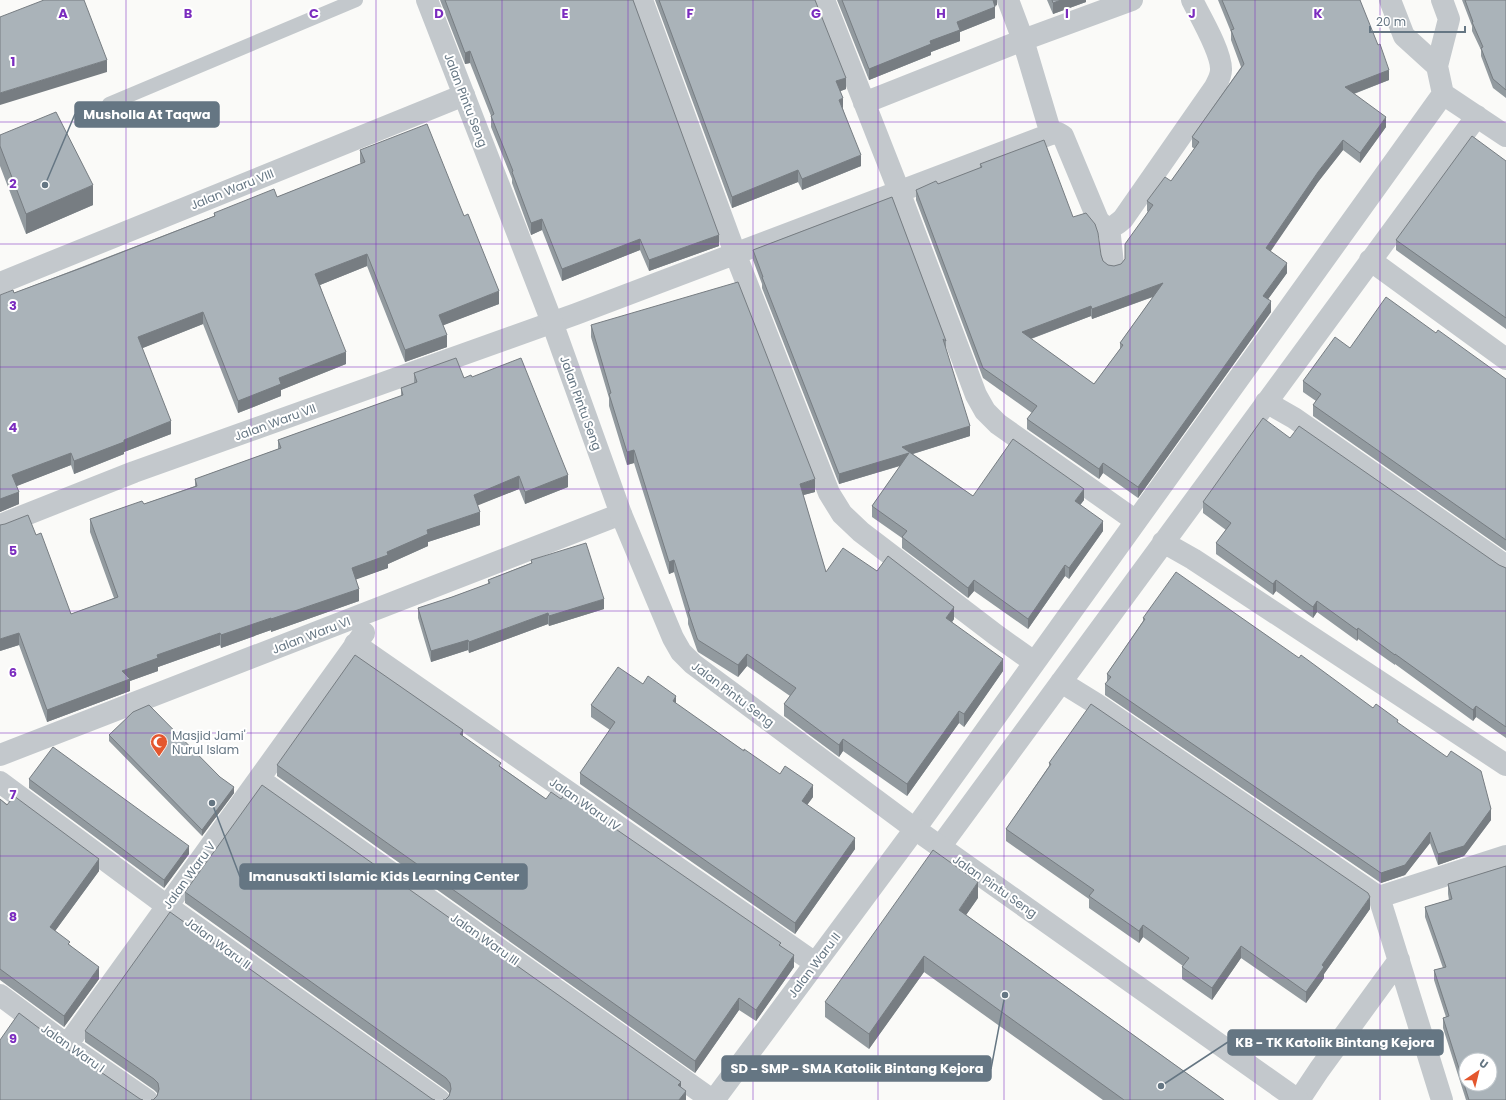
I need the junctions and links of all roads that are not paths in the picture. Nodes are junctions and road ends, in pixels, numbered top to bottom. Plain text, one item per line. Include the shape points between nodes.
1 (356, 0) edge
2 (427, 0) edge
3 (642, 0) edge
4 (824, 0) edge
5 (1008, 0) edge
6 (1132, 0) edge
7 (1192, 0) edge
8 (1390, 0) edge
9 (1442, 0) edge
10 (1023, 40) junction
11 (1437, 66) junction
12 (1444, 94) junction
13 (464, 95) junction
14 (864, 103) junction
15 (109, 104) dead end
16 (1477, 116) junction
17 (1052, 134) junction
18 (1506, 136) edge
19 (899, 192) junction
20 (1109, 227) junction
21 (735, 253) junction
22 (1370, 260) junction
23 (1114, 264) edge
24 (0, 283) edge
25 (552, 322) junction
26 (1506, 359) edge
27 (1266, 402) junction
28 (621, 514) junction
29 (1136, 521) junction
30 (0, 525) edge
31 (1163, 542) junction
32 (1506, 566) edge
33 (382, 607) junction
34 (355, 644) junction
35 (1034, 662) junction
36 (1061, 682) junction
37 (0, 755) edge
38 (1506, 765) edge
39 (259, 779) junction
40 (0, 782) edge
41 (915, 829) junction
42 (940, 847) junction
43 (1506, 856) edge
44 (1379, 897) junction
45 (167, 906) junction
46 (1399, 960) junction
47 (816, 963) junction
48 (0, 995) edge
49 (67, 1045) junction
50 (147, 1100) edge
51 (439, 1100) edge
52 (713, 1100) edge
53 (1299, 1100) edge
54 (1442, 1100) edge

1 - 15 lane
2 - 13 street, Jalan Pintu Seng
3 - 21 street
4 - 14 street
5 - 10 street
6 - 10 street
7 - 20 street via 1217,52 1221,68 1220,77 1122,219
8 - 11 street via 1404,36
9 - 11 street via 1449,19
10 - 14 street
10 - 17 street
11 - 12 street
12 - 16 street
12 - 29 street, Jalan Waru II
13 - 24 street, Jalan Waru VIII
13 - 25 street, Jalan Pintu Seng
14 - 19 street
16 - 18 street
16 - 22 street
17 - 19 street, Jalan Waru VII
17 - 20 street via 1064,136 1098,220 1102,226
19 - 21 street, Jalan Waru VII
19 - 29 street via 976,396 985,411 998,424
20 - 23 street
21 - 25 street, Jalan Waru VII
21 - 35 street via 829,493 842,514 861,532
22 - 26 street
22 - 27 street
25 - 28 street, Jalan Pintu Seng
25 - 30 street, Jalan Waru VII via 134,472
27 - 31 street
27 - 32 street via 1294,418
28 - 33 street, Jalan Waru VI
28 - 41 street, Jalan Pintu Seng via 673,638 692,664
29 - 35 street, Jalan Waru II
31 - 36 street
31 - 38 street via 1193,559
33 - 34 street, Jalan Waru V
33 - 37 street, Jalan Waru VI
34 - 39 street, Jalan Waru V
34 - 47 street, Jalan Waru IV
35 - 41 street, Jalan Waru II
36 - 42 street
36 - 44 street via 1095,702
39 - 45 street, Jalan Waru V
39 - 52 street, Jalan Waru III
40 - 45 street, Jalan Waru II
41 - 42 street, Jalan Pintu Seng
41 - 47 street, Jalan Waru II
42 - 53 street, Jalan Pintu Seng
43 - 44 street
44 - 46 street
45 - 49 street, Jalan Waru V
45 - 51 street, Jalan Waru II
46 - 53 street
46 - 54 street
47 - 52 street, Jalan Waru II
48 - 49 street, Jalan Waru I
49 - 50 street, Jalan Waru I

